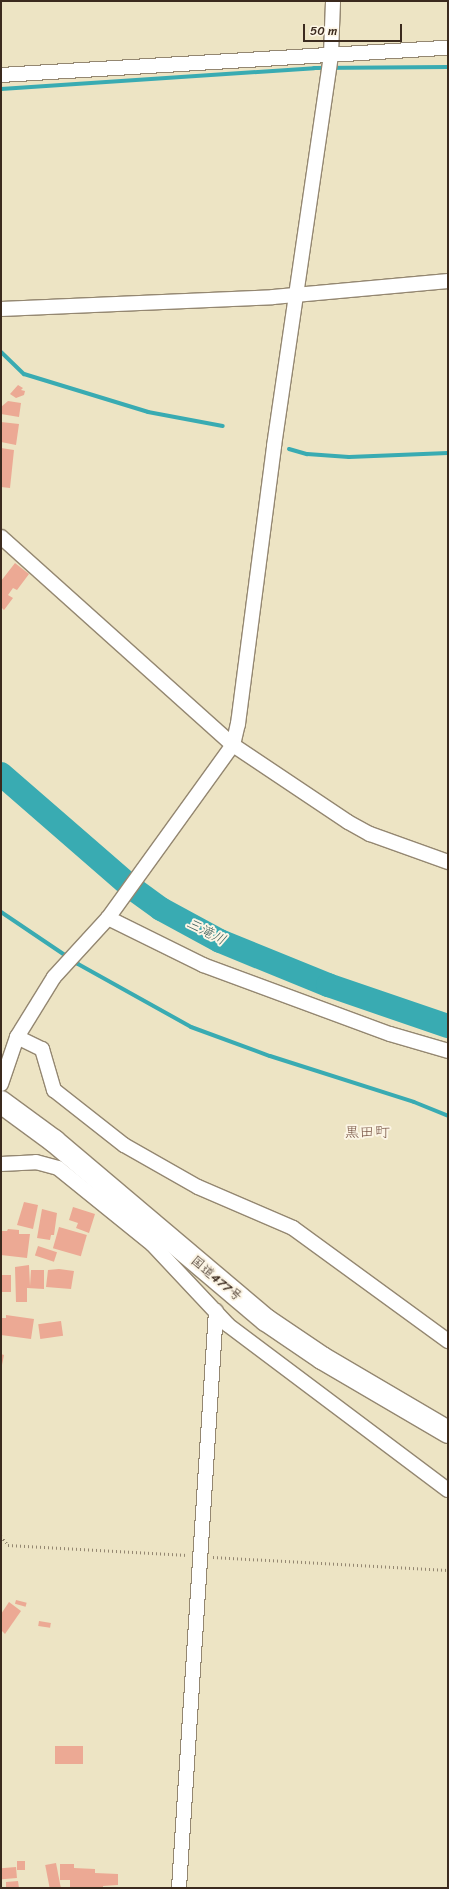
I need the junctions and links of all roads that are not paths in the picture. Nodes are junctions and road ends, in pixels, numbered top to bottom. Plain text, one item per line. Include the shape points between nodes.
1 (333, 1) edge
2 (448, 46) edge
3 (331, 57) junction
4 (1, 75) edge
5 (448, 281) edge
6 (297, 295) junction
7 (1, 309) edge
8 (1, 537) edge
9 (233, 745) junction
10 (448, 862) edge
11 (109, 916) junction
12 (17, 1037) junction
13 (6, 1048) edge
14 (448, 1051) edge
15 (1, 1084) edge
16 (1, 1102) edge
17 (1, 1164) edge
18 (216, 1311) junction
19 (448, 1341) edge
20 (448, 1432) edge
21 (448, 1490) edge
22 (179, 1888) edge

1 - 3 street
2 - 3 street
3 - 4 street
3 - 6 street
5 - 6 street
6 - 7 street
6 - 9 street
8 - 9 street
9 - 10 street via 370,834
9 - 11 street
11 - 12 street via 60,970
11 - 14 street via 203,965 390,1034
12 - 13 street
12 - 19 street via 42,1049 54,1090 124,1145 198,1187 293,1228
13 - 15 street
16 - 20 highway, 国道477号 via 54,1141 266,1320 322,1358
17 - 18 street via 36,1162 58,1168 152,1244
18 - 21 street via 228,1325 276,1363
18 - 22 street

